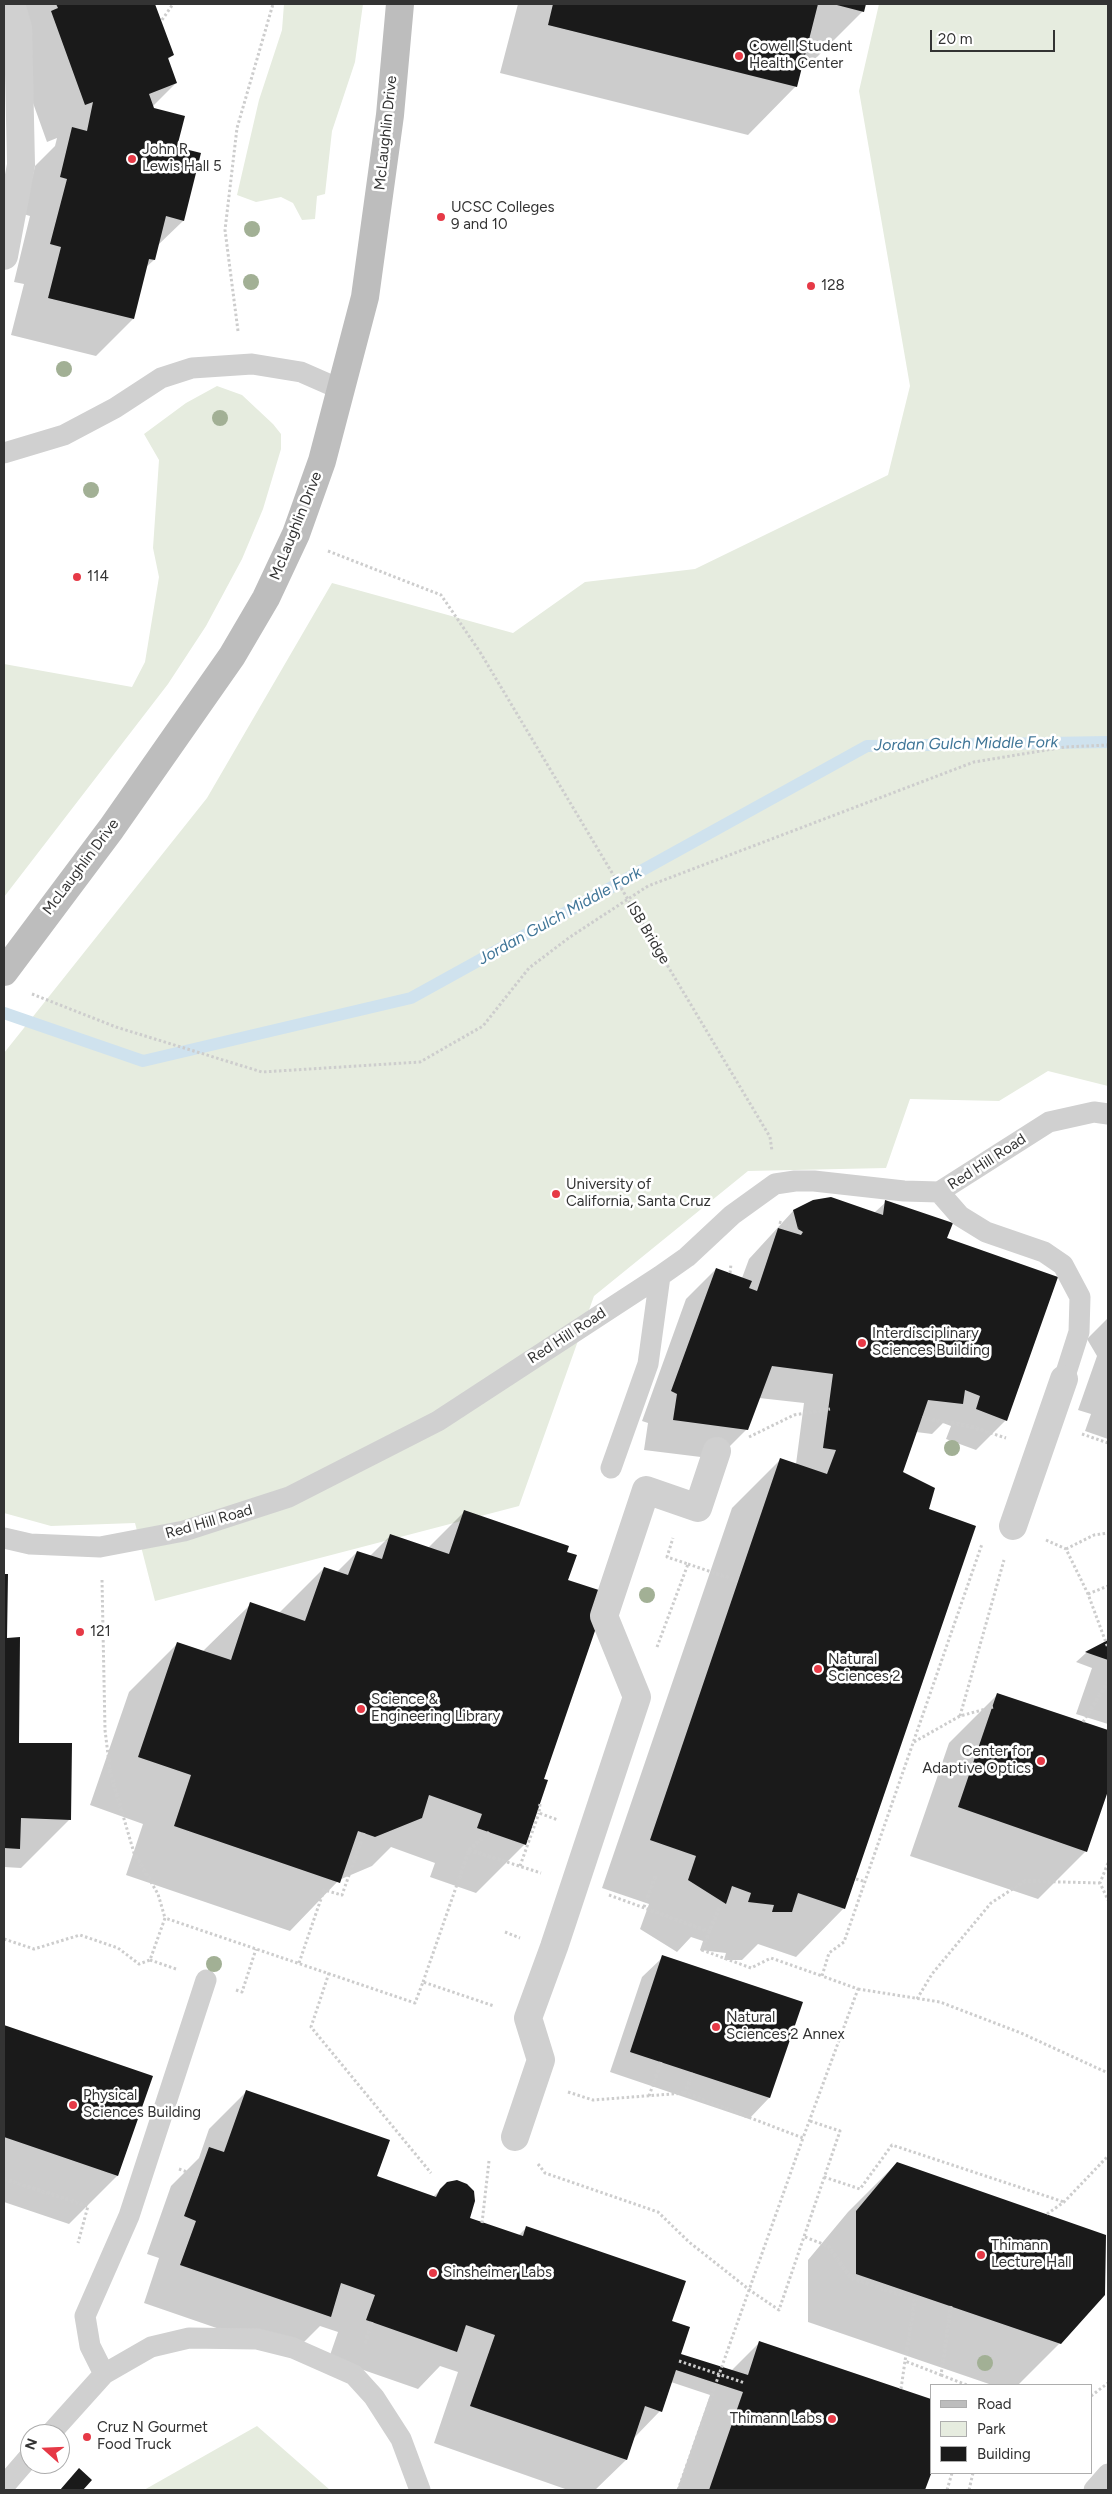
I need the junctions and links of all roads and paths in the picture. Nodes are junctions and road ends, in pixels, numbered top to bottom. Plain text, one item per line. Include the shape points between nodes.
1 (12, 4) edge
2 (173, 4) edge
3 (272, 4) edge
4 (400, 4) edge
5 (162, 20) dead end
6 (4, 256) edge
7 (238, 331) dead end
8 (342, 390) junction
9 (4, 453) edge
10 (323, 549) dead end
11 (1108, 745) edge
12 (4, 972) edge
13 (30, 993) dead end
14 (1108, 1114) edge
15 (770, 1137) dead end
16 (938, 1192) junction
17 (772, 1224) dead end
18 (798, 1229) dead end
19 (660, 1276) junction
20 (1064, 1379) joint
21 (830, 1409) dead end
22 (922, 1418) dead end
23 (1000, 1436) dead end
24 (717, 1451) joint
25 (611, 1468) dead end
26 (685, 1503) junction
27 (1013, 1526) joint
28 (1108, 1532) edge
29 (4, 1538) edge
30 (984, 1538) dead end
31 (100, 1547) junction
32 (688, 1564) junction
33 (738, 1581) dead end
34 (1108, 1586) edge
35 (1088, 1594) junction
36 (1108, 1648) edge
37 (630, 1678) junction
38 (1108, 1682) edge
39 (993, 1707) dead end
40 (960, 1716) junction
41 (1083, 1722) dead end
42 (914, 1742) junction
43 (539, 1813) dead end
44 (489, 1832) dead end
45 (364, 1833) dead end
46 (470, 1850) junction
47 (1108, 1863) edge
48 (520, 1866) junction
49 (656, 1875) dead end
50 (856, 1878) dead end
51 (866, 1882) junction
52 (1100, 1883) junction
53 (574, 1884) junction
54 (1108, 1900) edge
55 (644, 1907) junction
56 (719, 1908) dead end
57 (165, 1918) junction
58 (505, 1932) dead end
59 (710, 1932) junction
60 (522, 1938) dead end
61 (4, 1939) edge
62 (299, 1963) junction
63 (329, 1973) junction
64 (822, 1976) junction
65 (206, 1980) dead end
66 (423, 1982) junction
67 (858, 1989) junction
68 (916, 1999) junction
69 (498, 2008) dead end
70 (661, 2062) dead end
71 (1108, 2072) edge
72 (693, 2073) dead end
73 (534, 2080) junction
74 (685, 2094) junction
75 (649, 2096) junction
76 (810, 2121) junction
77 (515, 2137) joint
78 (803, 2138) junction
79 (1108, 2156) edge
80 (431, 2173) dead end
81 (545, 2173) dead end
82 (824, 2177) junction
83 (4, 2179) edge
84 (1064, 2202) junction
85 (1047, 2214) dead end
86 (482, 2222) dead end
87 (805, 2237) junction
88 (78, 2244) dead end
89 (751, 2291) junction
90 (951, 2306) dead end
91 (679, 2361) dead end
92 (905, 2362) junction
93 (104, 2374) junction
94 (941, 2375) junction
95 (746, 2383) dead end
96 (1108, 2383) edge
97 (964, 2384) edge
98 (901, 2389) dead end
99 (1092, 2395) edge
100 (59, 2424) edge
101 (20, 2468) edge
102 (952, 2474) edge
103 (973, 2474) edge
104 (1108, 2474) edge
105 (4, 2486) edge
106 (420, 2490) edge
107 (678, 2490) edge
108 (946, 2490) edge
109 (969, 2490) edge
110 (1094, 2490) edge

1 - 6 street via 18,28 20,165
2 - 5 path
3 - 7 path via 237,128 225,230
4 - 8 main road, McLaughlin Drive via 390,115 367,289
8 - 9 lane via 300,372 252,364 192,368 161,378 115,408 64,435
8 - 12 main road, McLaughlin Drive via 322,461 296,534 266,598 232,656 111,829
10 - 15 path, ISB Bridge, bridge via 441,594 480,652
11 - 13 path via 1065,747 974,762 648,886 529,968 483,1026 420,1062 262,1072 116,1026
14 - 16 lane, Red Hill Road via 1094,1112 1049,1122
16 - 19 lane, Red Hill Road via 814,1181 775,1184 732,1215 687,1257
16 - 20 lane via 960,1216 986,1232 1044,1252 1063,1265 1080,1297 1079,1332
17 - 18 path via 780,1222
19 - 25 lane via 648,1364
19 - 31 lane, Red Hill Road via 438,1421 288,1497 184,1531
20 - 27 street
21 - 24 path via 794,1415
22 - 23 path via 969,1426
24 - 26 street via 698,1508
26 - 32 path via 666,1557
26 - 37 street via 646,1490 604,1616
27 - 40 path
28 - 35 path via 1066,1549
29 - 31 lane, Red Hill Road via 30,1544
30 - 42 path
31 - 57 path via 105,1730 110,1771 134,1853 158,1894
32 - 33 path
32 - 37 path via 652,1661
34 - 35 path
35 - 36 path
37 - 53 street via 637,1697
38 - 41 path
39 - 40 path
40 - 42 path
42 - 51 path
43 - 48 path
44 - 46 path
45 - 62 path via 342,1895 324,1890
46 - 48 path
46 - 66 path
47 - 52 path
48 - 53 path
49 - 55 path
50 - 51 path
51 - 64 path via 844,1942 829,1953
52 - 54 path
52 - 68 path via 1025,1881 991,1904 932,1974
53 - 55 path
53 - 73 street via 528,2018 541,2060
55 - 59 path
56 - 59 path
57 - 61 path via 150,1960 139,1964 118,1948 80,1934 34,1949
57 - 62 path
58 - 60 path
59 - 64 path via 702,1950 751,1968 771,1958
62 - 63 path
63 - 66 path via 415,2003
63 - 80 path via 311,2027
64 - 67 path
65 - 93 lane via 129,2216 85,2316 90,2346
66 - 69 path
67 - 68 path
67 - 76 path
68 - 71 path via 940,2002 1021,2033
70 - 75 path
72 - 74 path
73 - 75 path via 593,2100
73 - 77 street
74 - 75 path
74 - 78 path
76 - 78 path
76 - 82 path via 840,2131
77 - 86 path via 490,2146
78 - 89 path
79 - 84 path
81 - 89 path via 658,2212 689,2242
82 - 84 path via 860,2189 892,2145
82 - 87 path
83 - 88 path via 88,2206
84 - 85 path
87 - 89 path via 779,2310
87 - 92 path via 828,2246 851,2278 915,2300
89 - 107 path
90 - 94 path
91 - 95 path, bridge
92 - 94 path
92 - 98 path
93 - 100 lane
93 - 106 lane via 150,2347 189,2338 257,2339 293,2348 354,2375 374,2396 400,2438
94 - 97 path
96 - 99 path
101 - 105 lane
102 - 108 path
103 - 109 path
104 - 110 lane

